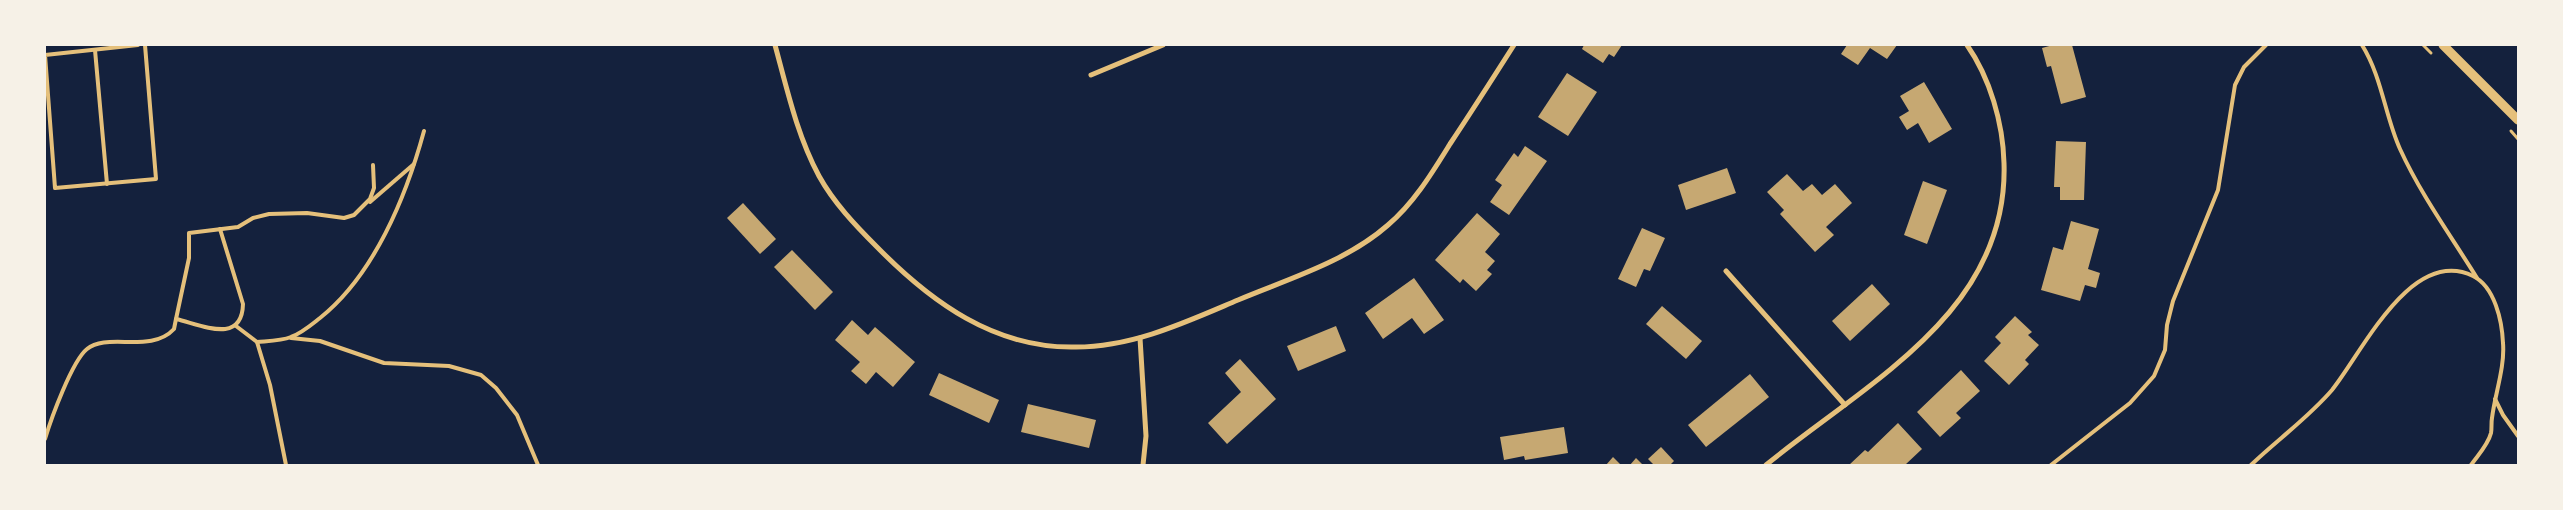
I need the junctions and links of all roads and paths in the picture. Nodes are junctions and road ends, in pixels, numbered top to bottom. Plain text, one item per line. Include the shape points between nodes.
1 (138, 45) edge
2 (145, 45) edge
3 (775, 45) edge
4 (1163, 45) edge
5 (1514, 45) edge
6 (1967, 45) edge
7 (2266, 45) edge
8 (2362, 45) edge
9 (2444, 45) edge
10 (95, 50) junction
11 (1091, 75) dead end
12 (2518, 120) edge
13 (424, 131) dead end
14 (416, 162) junction
15 (373, 165) dead end
16 (107, 184) junction
17 (366, 204) junction
18 (220, 229) junction
19 (1726, 271) dead end
20 (2477, 278) junction
21 (176, 319) junction
22 (236, 326) junction
23 (291, 338) junction
24 (1140, 338) junction
25 (257, 342) junction
26 (2495, 399) junction
27 (1845, 405) junction
28 (2518, 436) edge
29 (45, 439) edge
30 (286, 465) edge
31 (538, 465) edge
32 (1143, 465) edge
33 (1766, 465) edge
34 (2051, 465) edge
35 (2251, 465) edge
36 (2471, 465) edge

1 - 10 lane
2 - 16 lane via 156,179
3 - 24 street via 804,144 830,195 872,242 928,294 990,331 1027,342 1075,348
4 - 11 street
5 - 24 street via 1425,183 1407,207 1378,234 1329,262
6 - 27 street via 1988,88 2004,146 2005,177 1996,226 1971,285 1946,318 1920,344
7 - 34 lane via 2244,67 2235,85 2218,190 2173,301 2166,325 2165,350 2154,376 2130,403
8 - 20 lane via 2378,80 2388,119 2404,156
9 - 12 street
10 - 16 lane
10 - 16 lane via 45,55 55,188
13 - 14 lane
14 - 17 lane
14 - 23 lane via 382,240 349,292
15 - 17 lane via 374,188
17 - 18 lane via 354,215 344,218 307,213 268,214 238,227
18 - 21 lane via 189,232 189,258
18 - 22 lane via 242,304 242,316
19 - 27 street
20 - 26 lane via 2488,290 2502,329 2504,346
20 - 35 lane via 2452,270 2440,272 2412,286 2379,322 2332,390
21 - 22 lane via 219,329 228,330
21 - 29 lane via 174,328 161,338 88,347 76,364
22 - 25 lane
23 - 25 lane
23 - 31 lane via 320,341 384,363 448,366 482,375 517,415
24 - 32 street via 1146,428
25 - 30 lane via 270,385
26 - 28 lane
26 - 36 lane via 2491,433
27 - 33 street

